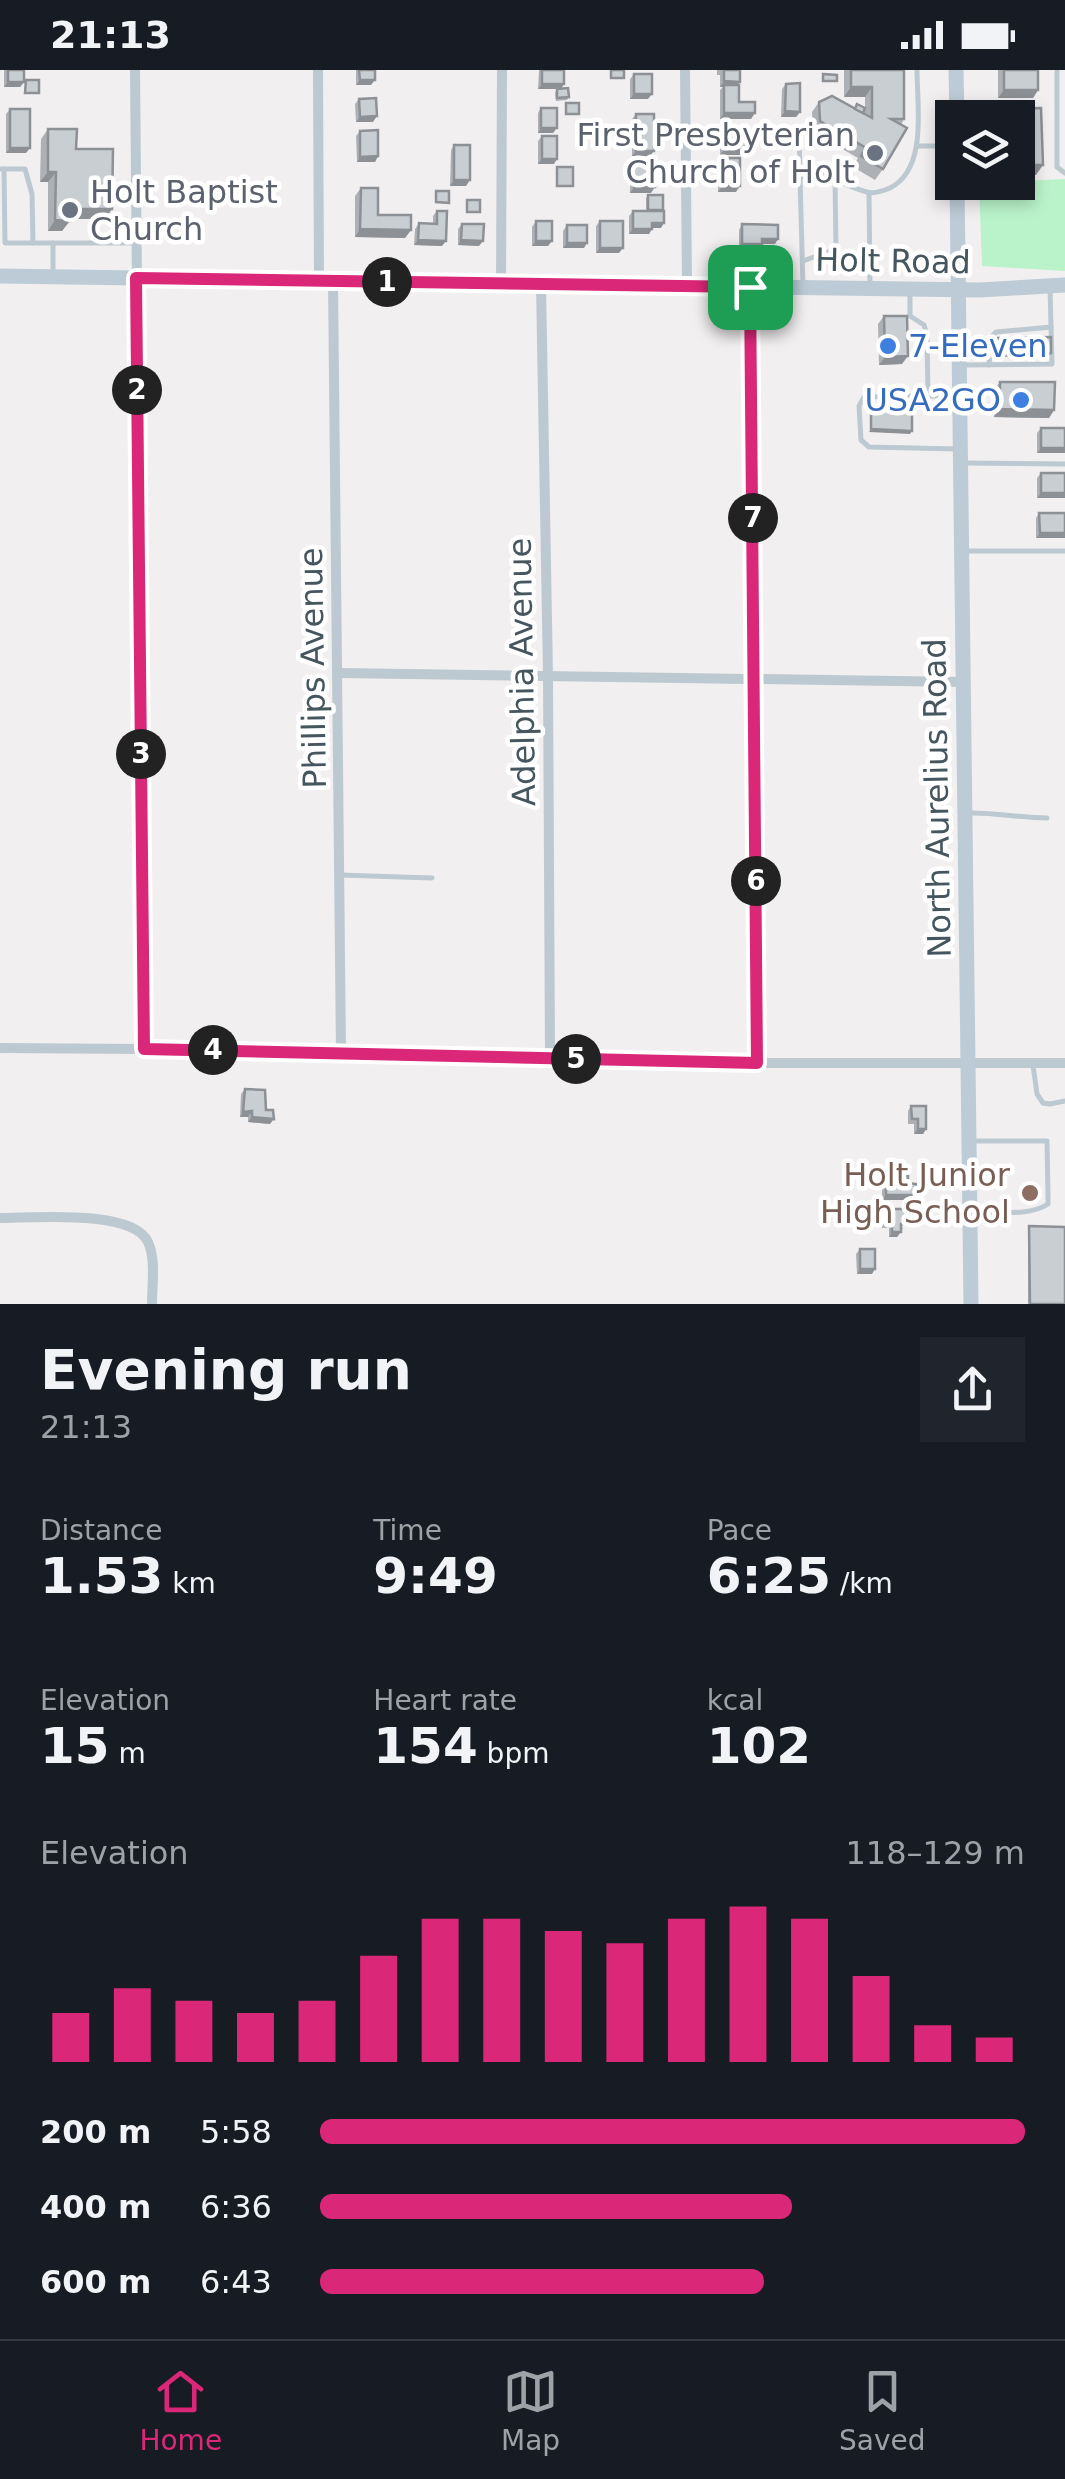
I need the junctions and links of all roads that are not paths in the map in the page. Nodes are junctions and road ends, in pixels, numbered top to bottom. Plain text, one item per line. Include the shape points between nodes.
1 (134, 70) edge
2 (318, 70) edge
3 (502, 70) edge
4 (684, 70) edge
5 (918, 70) edge
6 (956, 70) edge
7 (1056, 70) edge
8 (956, 100) edge
9 (799, 126) dead end
10 (917, 146) junction
11 (935, 146) edge
12 (2, 169) edge
13 (1065, 173) edge
14 (800, 179) junction
15 (835, 179) junction
16 (869, 193) junction
17 (957, 200) edge
18 (33, 243) junction
19 (52, 243) junction
20 (135, 243) junction
21 (802, 262) junction
22 (0, 276) edge
23 (53, 277) junction
24 (136, 278) junction
25 (326, 282) junction
26 (501, 284) junction
27 (541, 284) junction
28 (1058, 285) edge
29 (686, 286) junction
30 (750, 287) junction
31 (804, 288) junction
32 (870, 289) junction
33 (910, 290) junction
34 (958, 290) junction
35 (1052, 327) junction
36 (927, 345) junction
37 (958, 345) junction
38 (959, 365) junction
39 (989, 365) junction
40 (928, 396) junction
41 (959, 396) junction
42 (960, 456) junction
43 (1065, 464) edge
44 (961, 550) junction
45 (1065, 550) edge
46 (338, 673) junction
47 (548, 675) junction
48 (755, 680) junction
49 (962, 682) junction
50 (964, 813) junction
51 (1046, 818) dead end
52 (340, 875) junction
53 (432, 878) dead end
54 (0, 1048) edge
55 (144, 1049) junction
56 (341, 1054) junction
57 (550, 1058) junction
58 (968, 1062) junction
59 (1033, 1062) junction
60 (1065, 1062) edge
61 (757, 1063) junction
62 (1065, 1100) edge
63 (970, 1142) junction
64 (970, 1212) junction
65 (0, 1218) edge
66 (152, 1304) edge
67 (972, 1304) edge

1 - 20 street
2 - 25 street, Phillips Avenue
3 - 26 street
4 - 29 street
5 - 10 lane
6 - 8 street
7 - 13 lane via 1057,167
9 - 14 lane
10 - 11 lane
10 - 16 lane via 897,183
12 - 18 lane via 25,169
12 - 18 lane via 5,243
14 - 15 lane via 815,171
14 - 21 lane
15 - 16 lane
15 - 21 lane via 836,249
16 - 32 lane
17 - 34 street, North Aurelius Road
18 - 19 lane
19 - 20 lane
19 - 23 lane
20 - 24 street
21 - 31 lane
22 - 23 street, Holt Road
23 - 24 street, Holt Road
24 - 25 street, Holt Road
24 - 55 street
25 - 26 street, Holt Road
25 - 46 street, Phillips Avenue
26 - 27 street, Holt Road
27 - 29 street, Holt Road
27 - 47 street, Adelphia Avenue
28 - 34 street, Holt Road
28 - 35 lane
29 - 30 street, Holt Road
30 - 31 street, Holt Road
30 - 48 street
31 - 32 street, Holt Road
32 - 33 street, Holt Road
33 - 34 street, Holt Road
33 - 36 lane via 910,316 924,325
34 - 37 street, North Aurelius Road
35 - 39 lane via 996,332
35 - 39 lane via 1052,364
36 - 37 lane
36 - 40 lane
37 - 38 street, North Aurelius Road
38 - 39 lane
38 - 41 street, North Aurelius Road
40 - 41 lane
40 - 42 lane via 864,397 859,436 870,446
41 - 42 street, North Aurelius Road
42 - 43 lane
42 - 44 street, North Aurelius Road
44 - 45 lane
44 - 49 street, North Aurelius Road
46 - 47 street
46 - 52 street, Phillips Avenue
47 - 48 street
47 - 57 street, Adelphia Avenue
48 - 49 street
48 - 61 street
49 - 50 street, North Aurelius Road
50 - 51 lane
50 - 58 street, North Aurelius Road
52 - 53 lane
52 - 56 street, Phillips Avenue
54 - 55 street
55 - 56 street
56 - 57 street
57 - 61 street
58 - 59 street
58 - 61 street
58 - 63 street, North Aurelius Road
59 - 60 street
59 - 62 lane via 1043,1103
63 - 64 street, North Aurelius Road
63 - 64 lane via 1047,1140 1048,1204 1030,1211
64 - 67 street, North Aurelius Road
65 - 66 street via 130,1225 149,1244

